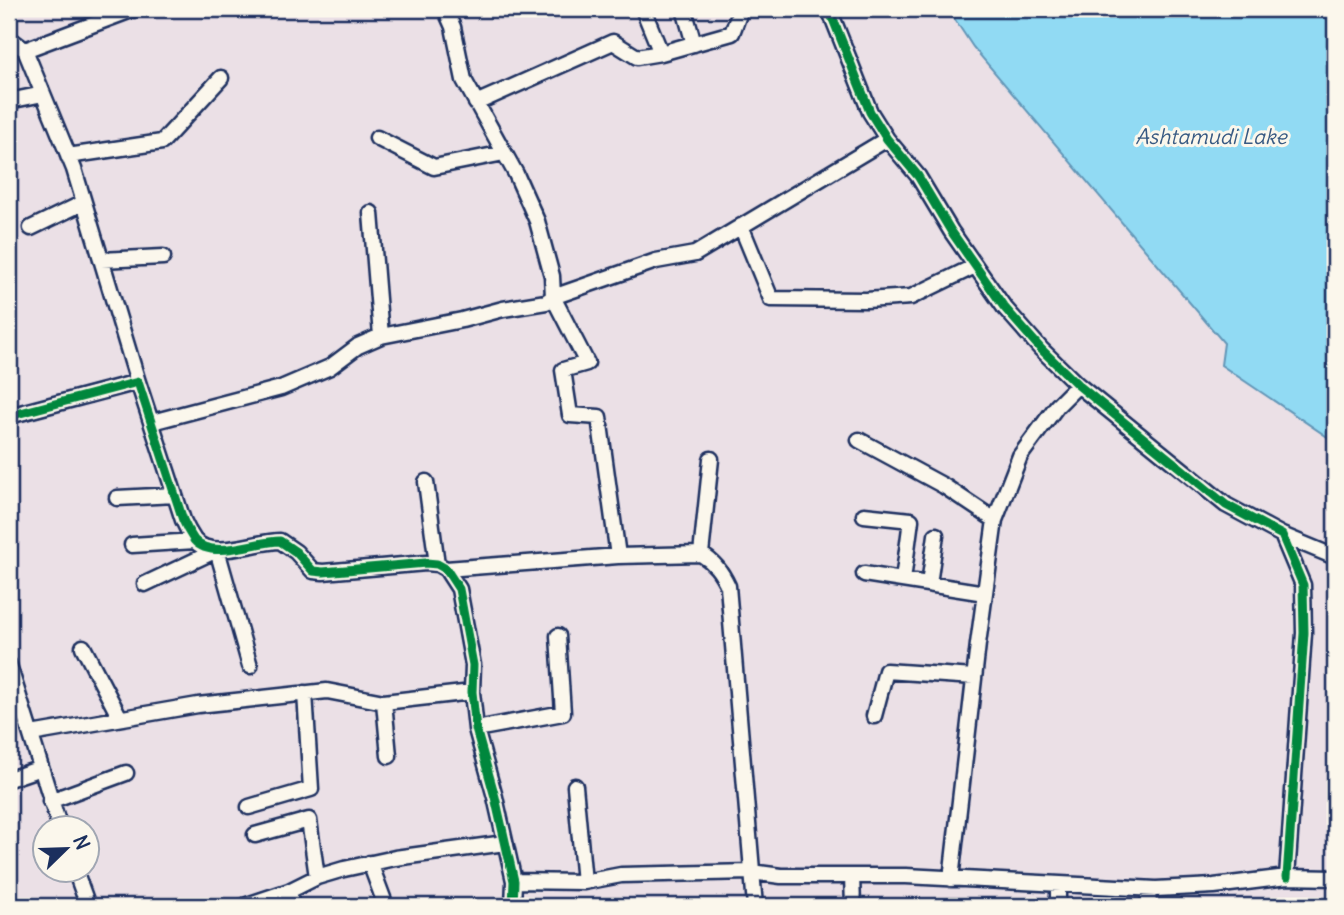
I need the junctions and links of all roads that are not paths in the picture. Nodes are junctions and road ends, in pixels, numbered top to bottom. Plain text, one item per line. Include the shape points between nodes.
1 (134, 9) edge
2 (445, 9) edge
3 (643, 9) edge
4 (684, 9) edge
5 (741, 9) edge
6 (829, 9) edge
7 (9, 38) edge
8 (694, 44) junction
9 (25, 50) junction
10 (661, 53) junction
11 (221, 78) dead end
12 (43, 94) junction
13 (9, 101) edge
14 (476, 103) junction
15 (377, 138) dead end
16 (887, 139) junction
17 (504, 153) junction
18 (68, 156) junction
19 (83, 203) junction
20 (371, 213) dead end
21 (741, 226) junction
22 (31, 228) dead end
23 (163, 257) dead end
24 (101, 260) junction
25 (975, 266) junction
26 (553, 297) junction
27 (381, 336) junction
28 (138, 382) junction
29 (1078, 386) junction
30 (9, 416) edge
31 (152, 422) junction
32 (859, 440) dead end
33 (711, 459) dead end
34 (426, 482) dead end
35 (175, 495) junction
36 (117, 498) dead end
37 (864, 515) dead end
38 (995, 520) junction
39 (1282, 534) junction
40 (936, 535) dead end
41 (195, 541) junction
42 (132, 545) dead end
43 (217, 550) junction
44 (701, 554) junction
45 (618, 556) junction
46 (1335, 557) edge
47 (442, 566) junction
48 (864, 574) dead end
49 (903, 580) junction
50 (145, 584) dead end
51 (929, 584) junction
52 (985, 593) junction
53 (558, 636) dead end
54 (83, 647) dead end
55 (9, 665) edge
56 (250, 666) dead end
57 (974, 677) junction
58 (472, 692) junction
59 (305, 693) junction
60 (384, 702) junction
61 (874, 716) dead end
62 (120, 718) junction
63 (476, 729) junction
64 (32, 734) junction
65 (389, 756) dead end
66 (41, 768) junction
67 (126, 773) dead end
68 (9, 779) edge
69 (575, 786) dead end
70 (50, 801) junction
71 (249, 807) dead end
72 (55, 814) edge
73 (255, 835) dead end
74 (505, 843) junction
75 (370, 863) junction
76 (751, 872) junction
77 (852, 876) junction
78 (317, 877) junction
79 (1287, 877) junction
80 (1335, 878) edge
81 (951, 879) junction
82 (514, 881) junction
83 (584, 883) junction
84 (80, 884) edge
85 (1058, 885) junction
86 (1148, 889) junction
87 (290, 899) edge
88 (88, 906) edge
89 (244, 906) edge
90 (386, 906) edge
91 (513, 906) edge
92 (755, 906) edge
93 (853, 906) edge
94 (1058, 906) edge
95 (1149, 906) edge

1 - 9 street
2 - 14 street via 464,80
3 - 10 street
4 - 8 street
5 - 8 street via 732,33
6 - 16 street via 870,112
7 - 9 street
8 - 10 street
9 - 12 street
10 - 14 street via 637,57 614,42
11 - 18 street via 162,142
12 - 13 street
12 - 18 street
14 - 17 street
15 - 17 street via 434,167
16 - 21 street
16 - 25 street via 918,176
17 - 26 street via 537,221
18 - 19 street
19 - 22 street
19 - 24 street
20 - 27 street
21 - 25 street via 771,299 911,297
21 - 26 street via 695,254 656,261
23 - 24 street
24 - 28 street
25 - 29 street via 1011,316
26 - 27 street
26 - 45 street via 587,363 563,370 570,415 599,417
27 - 31 street via 330,367 281,388
28 - 30 street
28 - 31 street
29 - 38 street via 1020,456
29 - 39 street via 1226,505
31 - 35 street
32 - 38 street
33 - 44 street
34 - 47 street
35 - 36 street
35 - 41 street
37 - 49 street via 911,520
38 - 52 street
39 - 46 street
39 - 79 street via 1303,584 1304,632
40 - 51 street
41 - 42 street
41 - 43 street
43 - 47 street via 280,541 313,572 426,563
43 - 50 street
43 - 56 street
44 - 45 street
44 - 76 street via 721,571 728,586
45 - 47 street
47 - 58 street via 459,589
48 - 49 street
49 - 51 street
51 - 52 street
52 - 57 street
53 - 63 street via 563,713
54 - 62 street
55 - 64 street
57 - 61 street via 886,671
57 - 81 street
58 - 60 street
58 - 63 street
59 - 60 street via 327,691
59 - 62 street
59 - 71 street via 311,789
60 - 65 street
62 - 64 street
63 - 74 street
64 - 66 street
66 - 68 street
66 - 70 street
67 - 70 street
69 - 83 street
70 - 72 street
73 - 78 street via 309,820
74 - 75 street
74 - 82 street
75 - 78 street
75 - 90 street
76 - 77 street
76 - 83 street via 621,875
76 - 92 street
77 - 81 street
77 - 93 street
78 - 87 street
79 - 80 street
79 - 86 street
81 - 85 street
82 - 83 street
82 - 91 street
84 - 88 street
85 - 86 street
85 - 94 street
86 - 95 street
87 - 89 street

